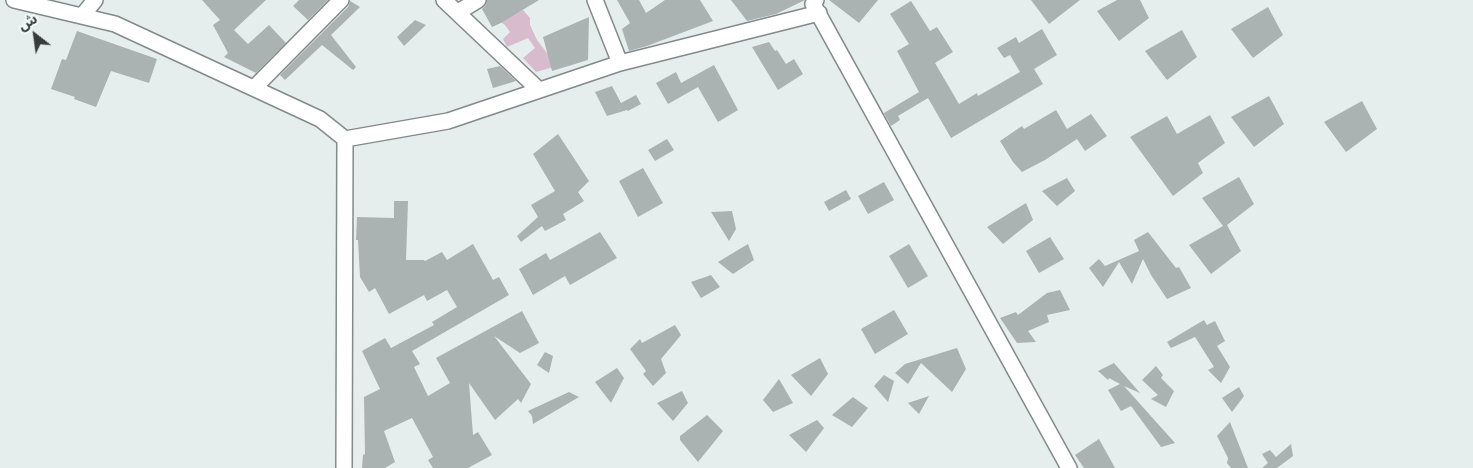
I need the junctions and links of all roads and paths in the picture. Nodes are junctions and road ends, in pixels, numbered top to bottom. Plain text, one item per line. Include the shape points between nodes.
1 (14, 0) edge
2 (95, 0) edge
3 (341, 0) edge
4 (444, 0) edge
5 (478, 0) edge
6 (595, 0) edge
7 (815, 4) edge
8 (458, 12) junction
9 (82, 16) junction
10 (620, 63) junction
11 (254, 88) junction
12 (539, 90) junction
13 (345, 139) junction
14 (344, 468) edge
15 (1069, 468) edge

1 - 9 street
2 - 9 street
3 - 11 street
4 - 8 street
5 - 8 street
6 - 10 street
7 - 10 street
7 - 15 street
8 - 12 street
9 - 11 street via 115,24
10 - 12 street
11 - 13 street via 320,119
12 - 13 street via 448,121
13 - 14 street

